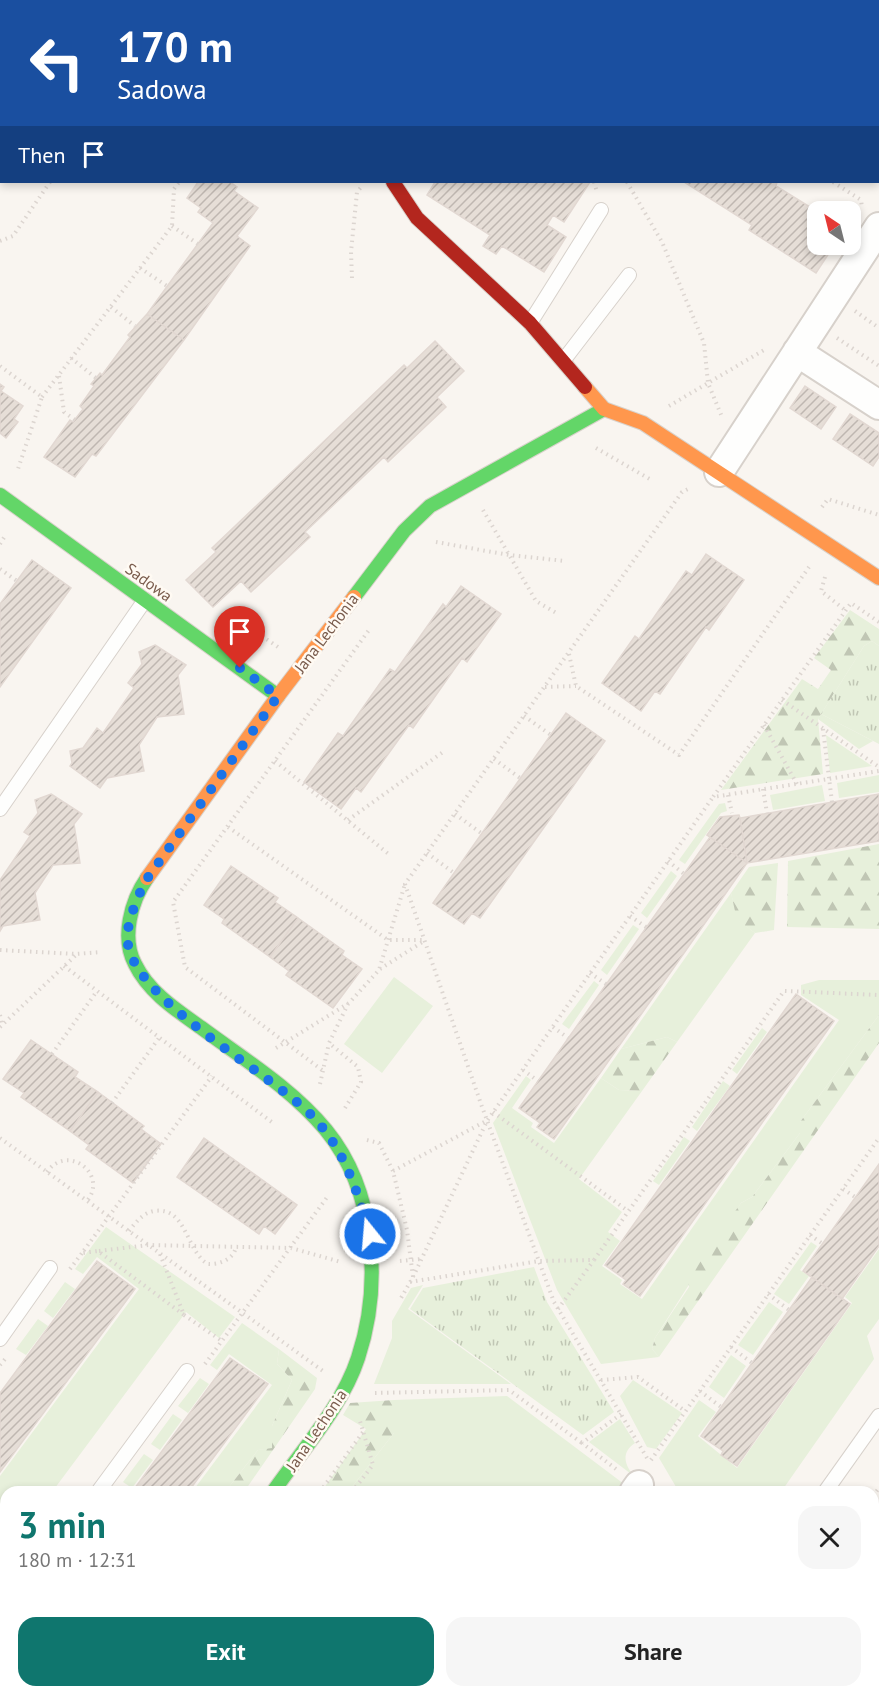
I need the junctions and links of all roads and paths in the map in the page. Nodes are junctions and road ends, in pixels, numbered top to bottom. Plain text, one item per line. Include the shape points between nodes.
1 (49, 183) edge
2 (178, 183) edge
3 (364, 183) edge
4 (394, 183) edge
5 (628, 183) edge
6 (835, 183) edge
7 (601, 210) dead end
8 (871, 222) edge
9 (172, 226) junction
10 (0, 241) edge
11 (198, 244) dead end
12 (140, 268) junction
13 (629, 275) dead end
14 (352, 278) dead end
15 (167, 286) dead end
16 (846, 306) dead end
17 (111, 307) junction
18 (530, 323) junction
19 (135, 326) dead end
20 (879, 328) edge
21 (830, 332) dead end
22 (784, 349) junction
23 (71, 358) junction
24 (562, 362) junction
25 (0, 366) edge
26 (879, 366) edge
27 (58, 375) junction
28 (96, 378) dead end
29 (708, 383) junction
30 (42, 397) junction
31 (879, 405) edge
32 (604, 410) junction
33 (75, 420) dead end
34 (643, 423) junction
35 (726, 426) dead end
36 (606, 443) dead end
37 (596, 448) junction
38 (586, 454) dead end
39 (708, 478) junction
40 (14, 481) dead end
41 (653, 481) dead end
42 (0, 495) edge
43 (493, 504) dead end
44 (483, 509) junction
45 (879, 515) edge
46 (473, 516) dead end
47 (807, 531) junction
48 (443, 535) dead end
49 (509, 555) junction
50 (565, 561) dead end
51 (810, 566) dead end
52 (0, 569) edge
53 (826, 574) dead end
54 (879, 578) edge
55 (17, 580) dead end
56 (145, 600) junction
57 (845, 610) junction
58 (558, 614) dead end
59 (879, 622) edge
60 (371, 627) dead end
61 (569, 653) junction
62 (576, 686) junction
63 (545, 687) junction
64 (278, 696) junction
65 (782, 700) junction
66 (524, 716) junction
67 (764, 725) junction
68 (823, 728) junction
69 (550, 735) dead end
70 (443, 752) dead end
71 (494, 759) junction
72 (275, 761) junction
73 (879, 769) edge
74 (520, 778) dead end
75 (828, 779) junction
76 (797, 784) junction
77 (763, 789) junction
78 (728, 795) junction
79 (713, 797) junction
80 (832, 802) dead end
81 (0, 809) edge
82 (732, 813) dead end
83 (767, 813) dead end
84 (455, 814) junction
85 (348, 820) junction
86 (228, 827) junction
87 (482, 833) dead end
88 (427, 853) junction
89 (391, 856) dead end
90 (668, 861) junction
91 (454, 873) dead end
92 (684, 874) dead end
93 (405, 884) junction
94 (630, 916) junction
95 (646, 927) dead end
96 (388, 940) junction
97 (424, 940) junction
98 (129, 948) junction
99 (0, 950) edge
100 (76, 954) junction
101 (64, 966) junction
102 (379, 970) junction
103 (590, 973) junction
104 (606, 984) dead end
105 (97, 991) junction
106 (879, 995) edge
107 (349, 1003) junction
108 (0, 1015) edge
109 (1, 1026) edge
110 (553, 1027) junction
111 (159, 1038) junction
112 (568, 1038) dead end
113 (286, 1043) junction
114 (328, 1043) junction
115 (52, 1054) dead end
116 (244, 1062) junction
117 (523, 1070) junction
118 (211, 1077) junction
119 (538, 1081) dead end
120 (112, 1103) dead end
121 (493, 1112) junction
122 (340, 1116) dead end
123 (487, 1121) junction
124 (275, 1124) dead end
125 (0, 1138) edge
126 (878, 1140) edge
127 (393, 1171) dead end
128 (47, 1172) junction
129 (843, 1189) junction
130 (331, 1193) dead end
131 (855, 1197) dead end
132 (87, 1201) junction
133 (628, 1212) junction
134 (111, 1218) junction
135 (129, 1231) junction
136 (810, 1235) junction
137 (823, 1244) dead end
138 (148, 1245) junction
139 (192, 1246) junction
140 (236, 1247) junction
141 (291, 1248) junction
142 (98, 1251) junction
143 (160, 1254) junction
144 (421, 1259) junction
145 (594, 1260) junction
146 (538, 1261) junction
147 (372, 1264) junction
148 (50, 1268) dead end
149 (413, 1277) dead end
150 (410, 1282) dead end
151 (768, 1294) junction
152 (558, 1309) junction
153 (789, 1310) dead end
154 (242, 1313) junction
155 (184, 1315) junction
156 (0, 1339) edge
157 (222, 1341) junction
158 (731, 1347) junction
159 (752, 1363) dead end
160 (194, 1371) joint
161 (600, 1380) junction
162 (345, 1389) junction
163 (700, 1391) junction
164 (363, 1394) junction
165 (721, 1407) dead end
166 (685, 1411) junction
167 (621, 1414) junction
168 (879, 1416) edge
169 (363, 1432) junction
170 (582, 1443) junction
171 (103, 1486) edge
172 (277, 1486) edge
173 (324, 1486) edge
174 (357, 1486) edge
175 (632, 1486) edge
176 (829, 1486) edge

1 - 10 path via 13,236
2 - 9 path via 174,189
3 - 14 path via 357,192
4 - 18 street via 417,218
5 - 29 path via 662,242 704,343
6 - 8 path via 861,200
7 - 18 lane
8 - 22 street
9 - 11 path
9 - 12 path
12 - 15 path
12 - 17 path
13 - 24 lane
16 - 20 path
17 - 19 path
17 - 23 path
18 - 24 street
21 - 26 path
22 - 29 path
22 - 31 street
22 - 39 street
23 - 27 path
23 - 28 path
24 - 32 street
25 - 30 path
27 - 30 path
27 - 33 path via 64,412
29 - 34 path
29 - 35 path
30 - 40 path
32 - 34 street
32 - 64 street, Jana Lechonia via 430,506 404,531
34 - 39 street
36 - 37 path
37 - 38 path
37 - 41 path
39 - 47 street
39 - 61 path via 682,492
42 - 56 street, Sadowa
43 - 44 path
44 - 46 path
44 - 49 path
45 - 47 path via 828,499
47 - 54 street
48 - 49 path via 433,542
49 - 50 path
49 - 58 path via 536,601
51 - 62 path via 679,755
52 - 55 path
53 - 57 path via 821,591
56 - 64 street, Sadowa
56 - 81 lane
57 - 59 path via 851,603
57 - 65 path
60 - 72 path
61 - 62 path
61 - 63 path
62 - 63 path
63 - 66 path
64 - 98 street, Jana Lechonia via 144,883 130,916
65 - 67 path
65 - 68 path
66 - 69 path
66 - 71 path
67 - 76 path
67 - 79 path
68 - 73 path
68 - 75 path
70 - 85 path
71 - 74 path
71 - 84 path
72 - 85 path
72 - 86 path
73 - 75 path
75 - 76 path
75 - 80 path
76 - 77 path
77 - 78 path
77 - 83 path
78 - 79 path
78 - 82 path
79 - 90 path
84 - 87 path
84 - 88 path
85 - 89 path
86 - 96 path
86 - 113 path via 173,902 185,967
88 - 91 path
88 - 93 path
90 - 92 path
90 - 94 path
93 - 96 path
93 - 97 path
94 - 95 path
94 - 103 path
96 - 97 path
96 - 102 path
97 - 102 path
97 - 123 path
98 - 100 path
98 - 116 street, Jana Lechonia via 144,980
99 - 100 path
100 - 101 path
101 - 105 path
101 - 109 path
102 - 107 path
103 - 104 path
103 - 110 path
105 - 111 path
105 - 115 path
106 - 133 path via 784,992
107 - 113 path
107 - 114 path
108 - 109 path
110 - 112 path
110 - 117 path
111 - 118 path
111 - 120 path
113 - 114 path via 322,1070
113 - 116 path
114 - 122 path via 358,1068 361,1082
116 - 118 path
116 - 147 street, Jana Lechonia via 307,1110 337,1145 356,1187 370,1234
117 - 119 path
117 - 121 path
118 - 124 path
118 - 134 path
121 - 123 path
121 - 133 path
123 - 127 path
123 - 144 path
123 - 146 path
125 - 128 path
126 - 129 path
128 - 132 path
128 - 132 path via 65,1160 86,1167 93,1180
129 - 131 path
129 - 136 path
130 - 141 path
132 - 134 path
133 - 145 path
134 - 135 path
134 - 142 path via 82,1253
135 - 138 path
135 - 139 path via 148,1212 165,1212 186,1230
136 - 137 path
136 - 151 path
138 - 139 path
138 - 142 path
138 - 143 path
139 - 140 path
139 - 140 path via 201,1259 212,1265 227,1259
140 - 141 path
141 - 147 path via 355,1266
141 - 154 path
142 - 155 path
143 - 154 path
143 - 155 path
144 - 147 path
144 - 149 path
145 - 146 path
145 - 152 path
146 - 150 path
146 - 152 path
147 - 162 street, Jana Lechonia via 373,1286 364,1336
148 - 156 lane
151 - 153 path
151 - 158 path
152 - 161 path
154 - 157 path
154 - 162 path
155 - 157 path
157 - 160 path
158 - 159 path
158 - 163 path
160 - 171 lane
161 - 166 path via 638,1377
161 - 167 path
162 - 164 path
162 - 172 street, Jana Lechonia
163 - 165 path
163 - 166 path
164 - 169 path via 356,1404
164 - 170 path via 509,1390
166 - 167 path via 650,1462
167 - 170 path
168 - 176 lane
169 - 173 path
169 - 174 path via 373,1465
170 - 175 path

